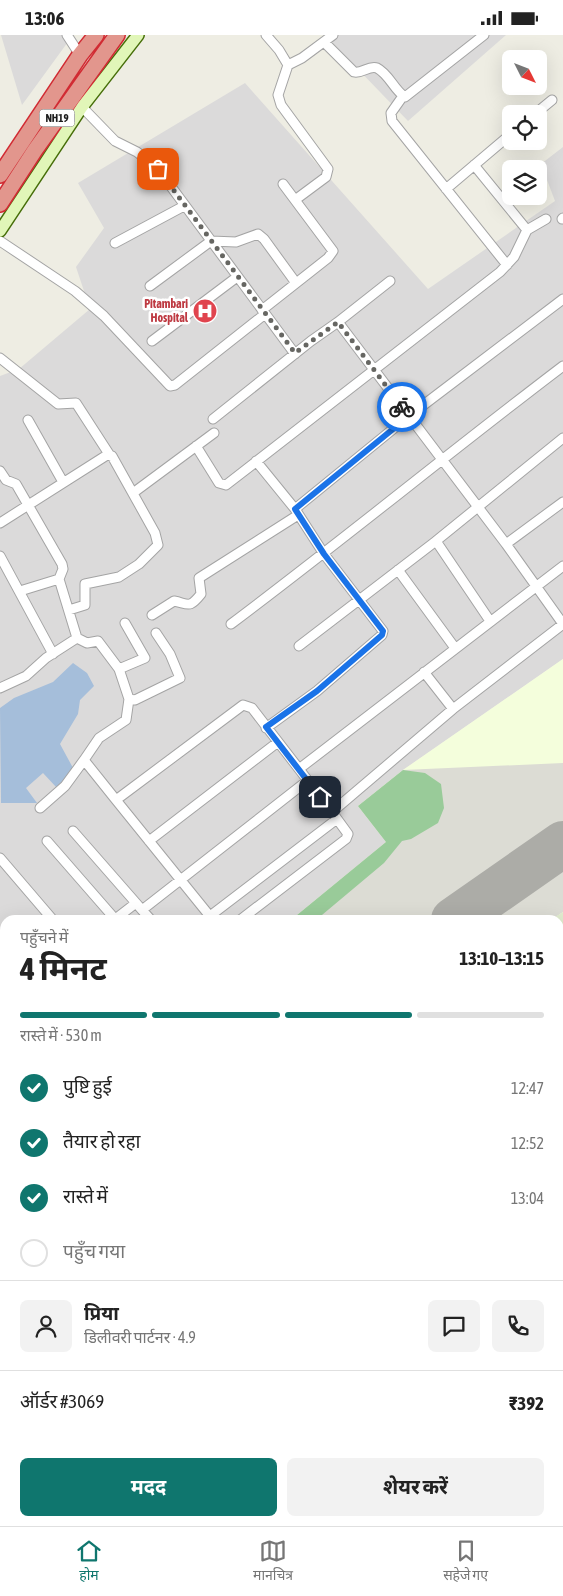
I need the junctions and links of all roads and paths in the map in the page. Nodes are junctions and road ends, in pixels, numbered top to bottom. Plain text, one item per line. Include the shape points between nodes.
1 (67, 35) edge
2 (96, 35) edge
3 (117, 35) edge
4 (138, 35) edge
5 (266, 35) edge
6 (333, 35) edge
7 (484, 35) edge
8 (324, 42) junction
9 (80, 55) junction
10 (288, 65) junction
11 (403, 96) junction
12 (552, 100) dead end
13 (546, 105) edge
14 (82, 107) junction
15 (502, 142) edge
16 (474, 165) junction
17 (0, 175) edge
18 (283, 184) dead end
19 (446, 189) junction
20 (295, 200) junction
21 (0, 204) edge
22 (184, 205) junction
23 (546, 219) dead end
24 (527, 230) junction
25 (0, 231) edge
26 (0, 241) edge
27 (211, 241) junction
28 (115, 243) dead end
29 (506, 265) junction
30 (237, 277) junction
31 (390, 281) dead end
32 (296, 283) junction
33 (150, 286) dead end
34 (563, 299) edge
35 (264, 312) junction
36 (338, 322) junction
37 (152, 341) dead end
38 (295, 353) junction
39 (0, 358) edge
40 (563, 366) edge
41 (375, 369) junction
42 (409, 416) junction
43 (213, 419) dead end
44 (28, 420) dead end
45 (214, 433) dead end
46 (563, 438) edge
47 (196, 446) junction
48 (110, 454) junction
49 (442, 458) junction
50 (256, 461) junction
51 (0, 471) edge
52 (63, 483) junction
53 (132, 493) junction
54 (563, 502) edge
55 (26, 506) junction
56 (478, 506) junction
57 (297, 512) junction
58 (0, 523) edge
59 (436, 541) junction
60 (506, 544) junction
61 (324, 554) junction
62 (0, 556) edge
63 (563, 566) edge
64 (398, 570) junction
65 (59, 579) junction
66 (536, 587) junction
67 (20, 591) junction
68 (360, 599) junction
69 (69, 610) junction
70 (152, 615) dead end
71 (490, 621) junction
72 (125, 623) dead end
73 (231, 624) dead end
74 (563, 624) edge
75 (156, 633) dead end
76 (77, 638) junction
77 (300, 646) dead end
78 (455, 648) junction
79 (53, 654) junction
80 (119, 669) junction
81 (424, 672) junction
82 (0, 688) edge
83 (129, 699) junction
84 (453, 709) junction
85 (266, 727) junction
86 (278, 742) junction
87 (84, 760) junction
88 (299, 769) junction
89 (307, 781) junction
90 (116, 800) junction
91 (40, 808) dead end
92 (335, 816) junction
93 (73, 831) dead end
94 (47, 841) dead end
95 (149, 841) junction
96 (0, 858) edge
97 (182, 880) junction
98 (139, 907) junction
99 (50, 915) edge
100 (110, 915) edge
101 (124, 915) edge
102 (146, 915) edge
103 (210, 915) edge
104 (216, 915) edge
105 (247, 915) edge
106 (0, 1078) edge
107 (0, 1085) edge

1 - 9 street
2 - 9 highway, NH19
3 - 21 highway, NH19
4 - 14 street
5 - 10 street
6 - 8 street
7 - 11 street via 409,95
8 - 10 street
8 - 11 street via 354,71 379,70
9 - 17 highway, NH19
10 - 20 street via 278,95 280,105 328,172 326,177
11 - 19 street via 390,117
12 - 13 street
14 - 22 street via 115,141 137,152 158,169
14 - 25 street
15 - 16 street
16 - 19 street
16 - 24 street
18 - 20 street
19 - 29 street
20 - 32 street via 333,251
22 - 27 street
22 - 28 street
23 - 24 street
24 - 29 street via 521,247
26 - 35 street via 75,291 104,316 170,386
27 - 30 street
27 - 32 street via 236,242 261,235
27 - 33 street
29 - 41 street
30 - 35 street
30 - 37 street
31 - 36 street
32 - 35 street
34 - 42 street
35 - 38 street
36 - 38 street
36 - 41 street
38 - 43 street
39 - 48 street via 58,404 76,403
40 - 49 street
41 - 42 street
41 - 50 street
42 - 49 street
42 - 57 street
44 - 52 street
45 - 47 street
46 - 56 street
47 - 50 street via 223,485
47 - 53 street
48 - 52 street
48 - 53 street
49 - 56 street
49 - 61 street
50 - 57 street
51 - 55 street via 6,480 16,484
52 - 55 street
53 - 69 street via 158,545 139,564 119,577 86,584 85,605
54 - 60 street
55 - 58 street
55 - 65 street via 62,564
56 - 59 street
56 - 60 street
57 - 61 street
57 - 70 street via 199,578 201,594 191,604 174,601
59 - 64 street
59 - 71 street
60 - 66 street
61 - 68 street
61 - 73 street
62 - 67 street
63 - 66 street
64 - 68 street
64 - 78 street
65 - 67 street
65 - 69 street
66 - 71 street
66 - 74 street
67 - 79 street
68 - 77 street
68 - 85 street via 381,627 382,635 317,691
69 - 76 street
71 - 78 street
72 - 80 street via 145,658
74 - 84 street
75 - 83 street via 180,678 135,700
76 - 79 street
76 - 80 street via 86,643 98,641
78 - 81 street
79 - 82 street via 26,676
80 - 83 street
81 - 84 street
81 - 88 street
83 - 87 street via 126,720 99,738
84 - 92 street
85 - 86 street
85 - 90 street via 252,709 243,705
86 - 88 street
86 - 95 street
87 - 90 street
87 - 91 street via 73,778
88 - 89 street
89 - 92 street
89 - 97 street
90 - 95 street
92 - 104 street
92 - 105 street via 348,834 346,839
93 - 98 street
94 - 100 street
95 - 97 street
96 - 99 street
97 - 98 street
97 - 103 street
98 - 101 street
98 - 102 street
106 - 107 street

